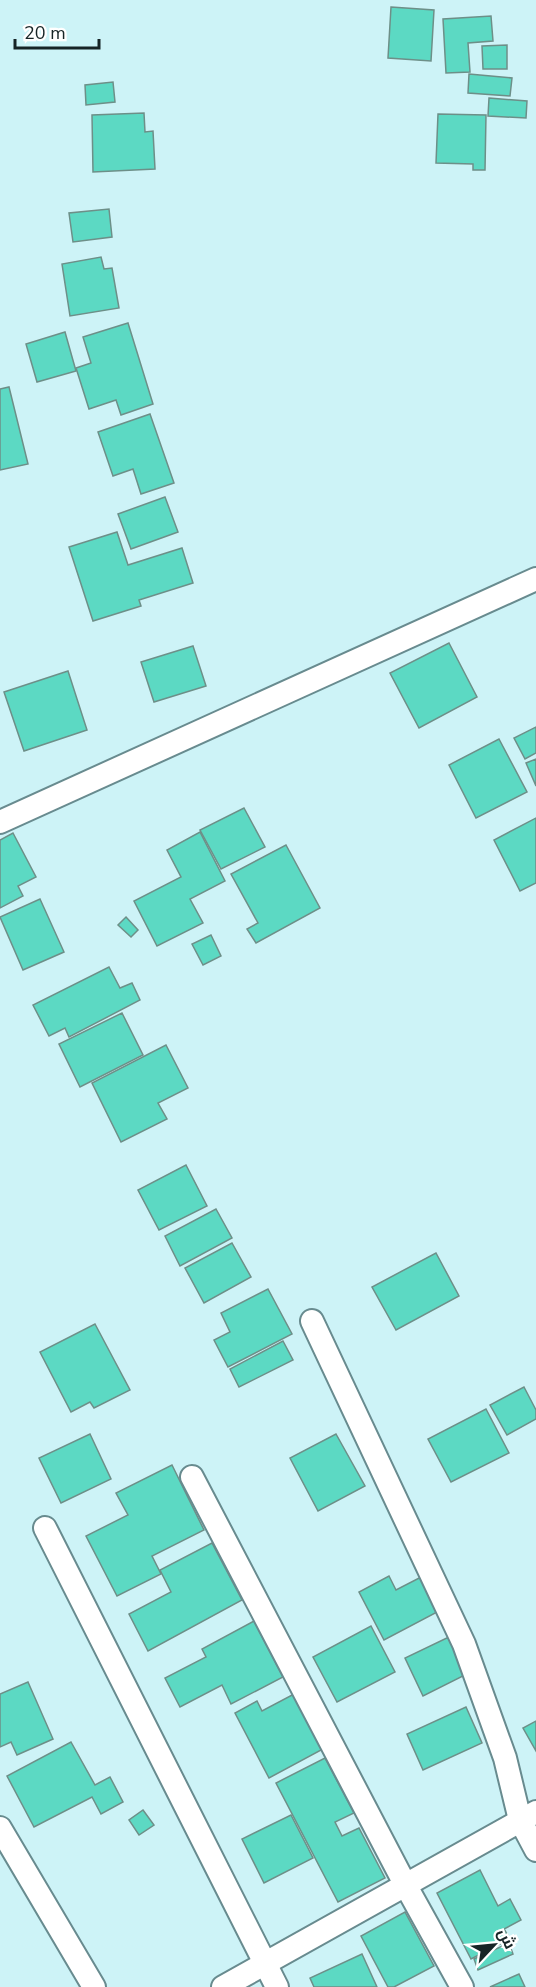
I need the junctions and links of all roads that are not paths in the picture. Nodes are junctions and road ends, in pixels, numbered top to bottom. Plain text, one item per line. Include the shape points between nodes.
1 (536, 579) edge
2 (0, 822) edge
3 (312, 1321) dead end
4 (192, 1477) dead end
5 (45, 1528) dead end
6 (528, 1816) edge
7 (0, 1828) edge
8 (536, 1850) edge
9 (406, 1886) junction
10 (264, 1964) junction
11 (94, 1987) edge
12 (223, 1987) edge
13 (277, 1987) edge
14 (462, 1987) edge

1 - 2 street
3 - 6 street via 464,1644
4 - 9 street
5 - 10 street
6 - 8 street
6 - 9 street
7 - 11 street
9 - 10 street
9 - 14 street
10 - 12 street
10 - 13 street

